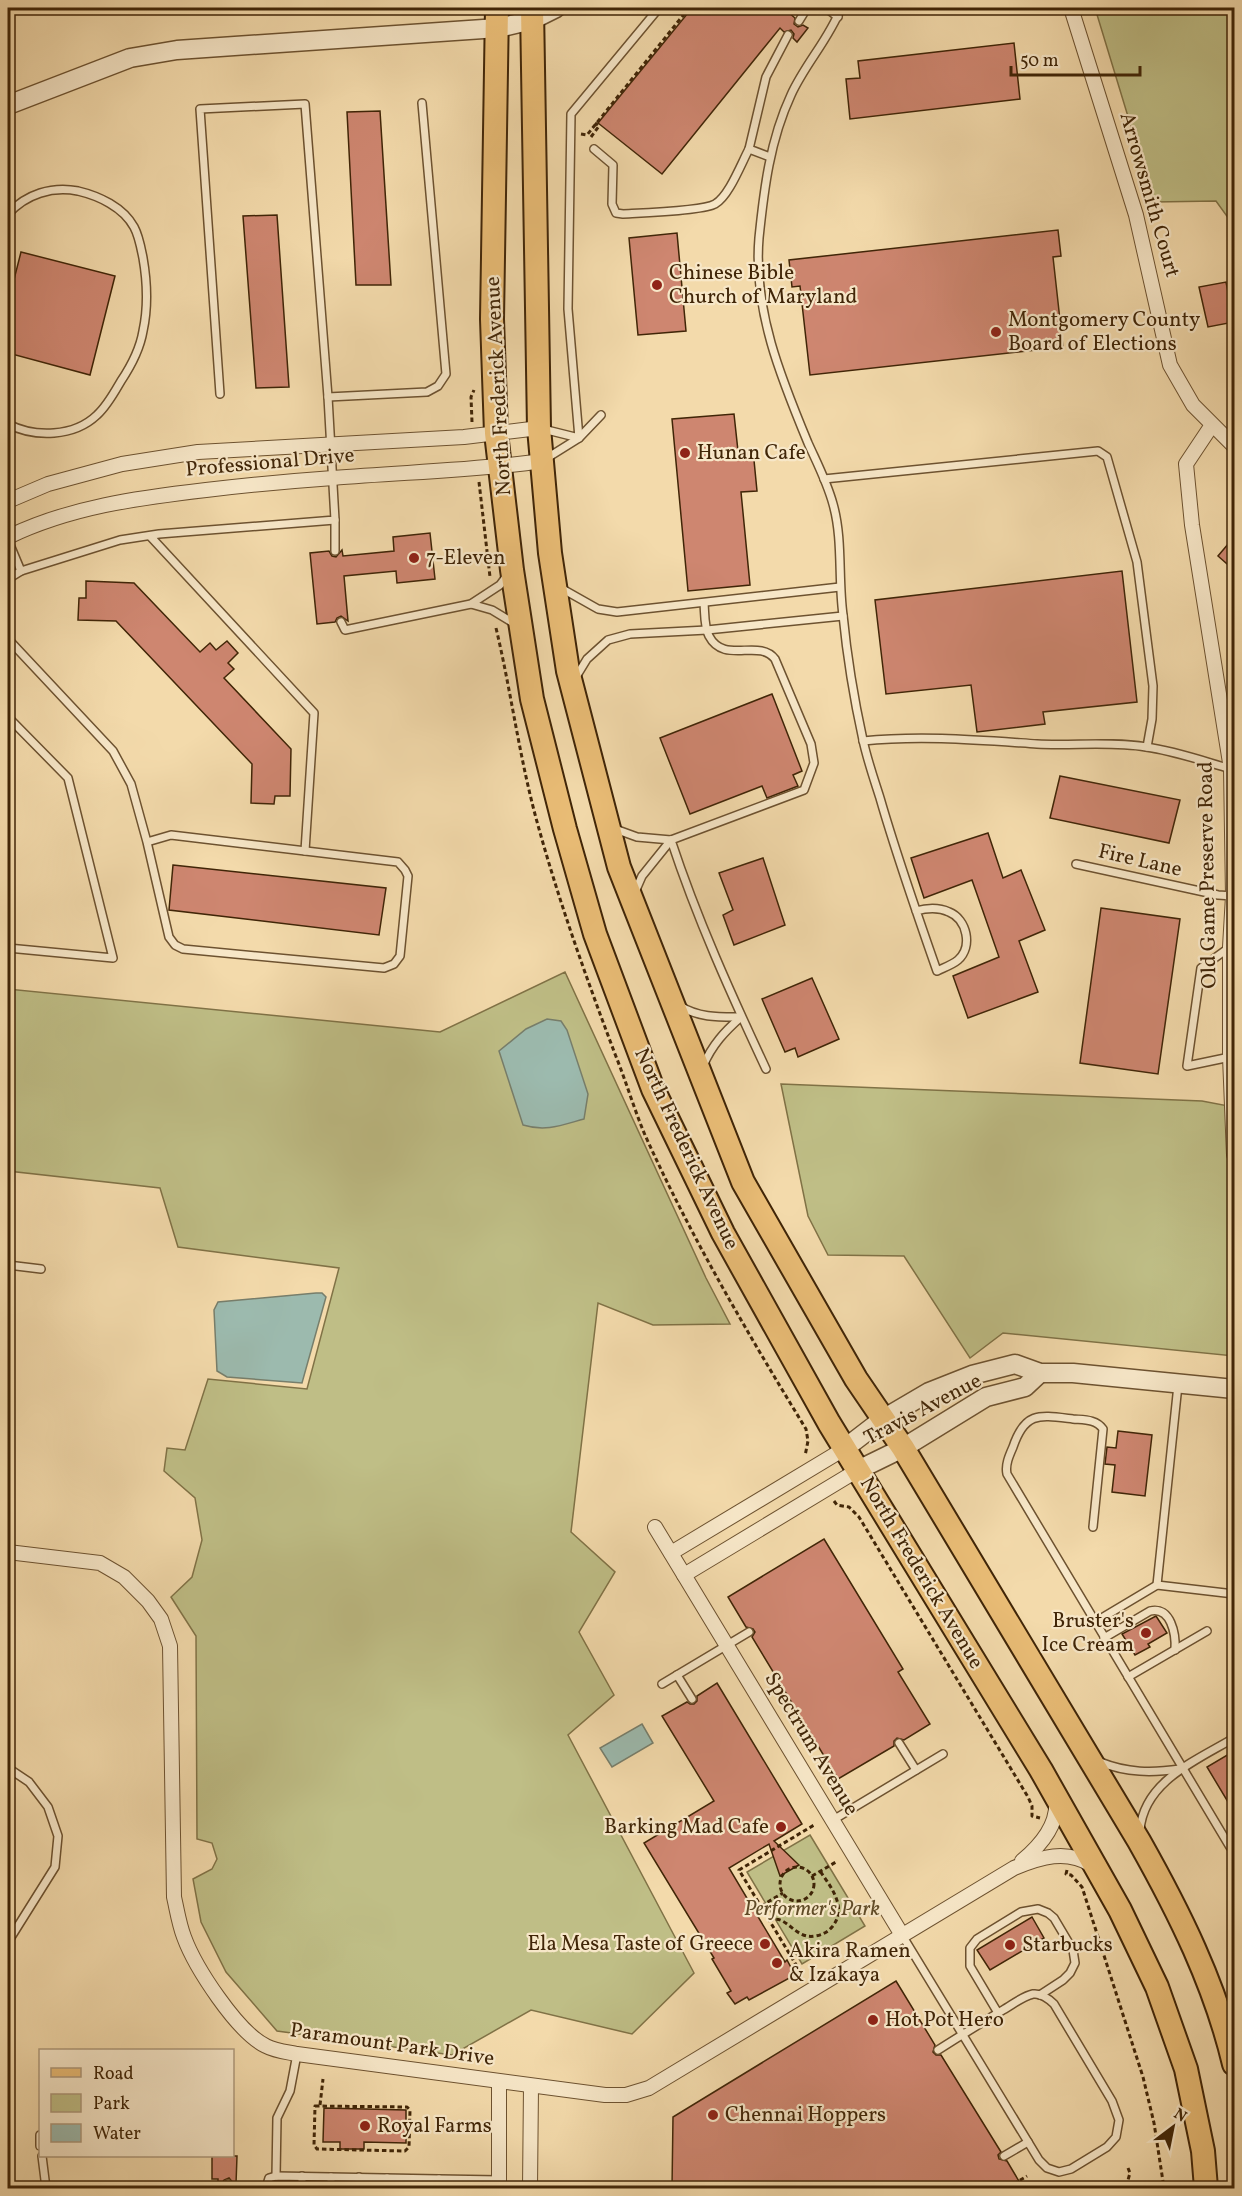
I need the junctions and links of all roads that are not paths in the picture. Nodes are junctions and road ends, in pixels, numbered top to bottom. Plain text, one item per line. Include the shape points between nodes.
1 (556, 8) edge
2 (659, 8) edge
3 (807, 8) edge
4 (826, 8) edge
5 (842, 8) edge
6 (1071, 8) edge
7 (532, 14) edge
8 (838, 17) junction
9 (497, 18) edge
10 (799, 21) dead end
11 (788, 35) dead end
12 (422, 103) dead end
13 (8, 105) edge
14 (594, 148) dead end
15 (749, 149) junction
16 (770, 157) junction
17 (8, 214) edge
18 (220, 394) dead end
19 (328, 397) junction
20 (601, 415) dead end
21 (8, 424) edge
22 (1212, 425) junction
23 (539, 428) junction
24 (496, 433) junction
25 (579, 438) junction
26 (330, 444) junction
27 (1234, 446) edge
28 (542, 461) junction
29 (500, 467) junction
30 (332, 478) junction
31 (824, 479) junction
32 (8, 501) edge
33 (335, 520) junction
34 (150, 536) junction
35 (8, 538) edge
36 (335, 551) dead end
37 (512, 570) junction
38 (21, 571) junction
39 (8, 579) edge
40 (555, 585) junction
41 (840, 587) junction
42 (704, 603) junction
43 (471, 604) junction
44 (843, 616) junction
45 (341, 622) dead end
46 (521, 629) junction
47 (707, 630) junction
48 (8, 639) edge
49 (572, 684) junction
50 (8, 717) edge
51 (863, 741) junction
52 (1147, 747) junction
53 (1231, 769) junction
54 (608, 825) junction
55 (671, 840) junction
56 (147, 842) junction
57 (305, 851) junction
58 (1076, 864) dead end
59 (1233, 896) junction
60 (632, 900) junction
61 (916, 911) junction
62 (1230, 947) junction
63 (8, 948) edge
64 (671, 999) junction
65 (741, 1017) junction
66 (1232, 1056) edge
67 (766, 1069) dead end
68 (700, 1074) junction
69 (1234, 1155) edge
70 (8, 1265) edge
71 (41, 1269) dead end
72 (1040, 1373) junction
73 (1179, 1383) junction
74 (1234, 1384) edge
75 (1234, 1389) edge
76 (884, 1419) junction
77 (903, 1448) junction
78 (844, 1449) junction
79 (858, 1470) junction
80 (655, 1527) dead end
81 (1093, 1527) dead end
82 (8, 1552) edge
83 (670, 1553) junction
84 (684, 1575) junction
85 (1157, 1585) junction
86 (1234, 1594) edge
87 (1095, 1622) junction
88 (1207, 1631) dead end
89 (749, 1632) dead end
90 (1104, 1638) junction
91 (726, 1645) junction
92 (1175, 1650) junction
93 (677, 1675) junction
94 (1128, 1677) junction
95 (662, 1684) dead end
96 (692, 1699) dead end
97 (1234, 1738) edge
98 (899, 1743) dead end
99 (943, 1754) dead end
100 (1091, 1759) junction
101 (8, 1768) edge
102 (1183, 1768) junction
103 (916, 1770) junction
104 (1055, 1794) junction
105 (833, 1820) junction
106 (1139, 1841) junction
107 (1234, 1844) edge
108 (1014, 1868) junction
109 (1098, 1871) junction
110 (902, 1935) junction
111 (8, 1942) edge
112 (1040, 1995) junction
113 (1225, 2007) edge
114 (998, 2013) junction
115 (963, 2035) junction
116 (938, 2050) dead end
117 (297, 2054) junction
118 (1234, 2064) edge
119 (499, 2082) junction
120 (531, 2086) junction
121 (1028, 2142) junction
122 (1004, 2156) dead end
123 (42, 2157) edge
124 (276, 2176) junction
125 (302, 2176) junction
126 (331, 2177) junction
127 (359, 2177) junction
128 (387, 2178) junction
129 (439, 2179) junction
130 (499, 2184) edge
131 (46, 2188) edge
132 (266, 2188) edge
133 (302, 2188) edge
134 (331, 2188) edge
135 (359, 2188) edge
136 (387, 2188) edge
137 (439, 2188) edge
138 (530, 2188) edge
139 (1206, 2188) edge

1 - 7 street
2 - 25 lane via 571,114 568,309
3 - 10 lane
4 - 8 lane
5 - 8 lane
6 - 22 street, Arrowsmith Court via 1136,215 1170,365 1193,405
7 - 9 street
7 - 23 main road, North Frederick Avenue
8 - 16 lane via 791,96
9 - 13 street via 130,58
9 - 24 main road, North Frederick Avenue via 492,320
11 - 15 lane via 766,77
12 - 19 lane via 446,374 438,386 427,392
14 - 15 lane via 613,165 612,204 616,213 623,214 715,204 725,194
15 - 16 lane
16 - 31 lane via 759,241 759,281 765,320 774,356
17 - 21 lane via 27,199 56,188 104,199 134,227 146,283 143,333 137,350 129,369 98,414 85,424 45,434 28,433
18 - 19 lane via 200,109 305,104
19 - 26 lane
20 - 25 lane
22 - 27 street, Arrowsmith Court
22 - 53 street, Old Game Preserve Road via 1186,464 1191,525
23 - 24 street, Professional Drive
23 - 25 lane
23 - 28 main road, North Frederick Avenue
24 - 26 street, Professional Drive
24 - 29 main road, North Frederick Avenue
25 - 28 lane
26 - 30 lane
26 - 32 street, Professional Drive via 198,452 122,464 48,484
28 - 29 street, Professional Drive
28 - 40 main road, North Frederick Avenue
29 - 30 street, Professional Drive
29 - 37 main road, North Frederick Avenue
30 - 33 lane
30 - 35 street, Professional Drive via 144,497 90,507
31 - 41 lane via 837,525
31 - 52 lane via 1098,451 1107,457 1137,562 1153,686
33 - 34 lane
33 - 36 lane
34 - 38 lane via 120,540
34 - 57 lane via 314,713
35 - 38 lane
37 - 43 lane via 500,585
37 - 46 main road, North Frederick Avenue
38 - 39 lane
40 - 42 lane via 598,609 617,612
40 - 49 main road, North Frederick Avenue
41 - 42 lane
41 - 44 lane
42 - 47 lane
43 - 45 lane via 345,630
43 - 46 lane via 492,610
44 - 47 lane
44 - 51 lane
46 - 78 main road, North Frederick Avenue via 532,699 595,934 653,1089 723,1233
47 - 49 lane via 630,634 608,640 587,658
47 - 55 lane via 709,638 732,652 763,651 775,659 811,744 814,763 804,790
48 - 56 lane via 113,751 131,784
49 - 54 main road, North Frederick Avenue
50 - 63 lane via 68,778 113,958
51 - 52 lane via 938,737
51 - 61 lane
52 - 53 lane
53 - 59 street, Old Game Preserve Road
54 - 55 lane via 629,835
54 - 60 main road, North Frederick Avenue
55 - 60 lane via 642,876
55 - 65 lane via 687,889
56 - 57 lane via 171,835
56 - 57 lane via 169,937 183,949 384,968 394,964 402,944 408,876 405,870 398,862
58 - 59 lane, Fire Lane
59 - 62 street, Old Game Preserve Road
60 - 64 main road, North Frederick Avenue
61 - 61 lane via 928,908 957,917 967,934 959,959 937,971
62 - 66 street, Old Game Preserve Road
62 - 66 lane via 1201,968 1187,1066
64 - 65 lane via 695,1013
64 - 68 main road, North Frederick Avenue
65 - 67 lane
65 - 68 lane via 722,1034
66 - 69 street, Old Game Preserve Road
68 - 76 main road, North Frederick Avenue via 743,1182 856,1379
70 - 71 lane
72 - 73 street, Travis Avenue
72 - 76 street, Travis Avenue via 1015,1364 972,1375 929,1392
72 - 77 street, Travis Avenue via 1024,1387 986,1397
73 - 75 street, Travis Avenue
73 - 85 lane
74 - 75 street
76 - 77 main road, North Frederick Avenue
76 - 78 street, Travis Avenue
77 - 79 street, Travis Avenue
77 - 100 main road, North Frederick Avenue
78 - 79 main road, North Frederick Avenue
78 - 83 street
79 - 84 street
79 - 104 main road, North Frederick Avenue
80 - 83 street, Spectrum Avenue
81 - 87 lane via 1104,1434 1101,1426 1044,1416 1033,1418 1019,1432 1006,1470
82 - 117 street, Paramount Park Drive via 100,1563 124,1577 161,1619 170,1646 174,1897 183,1936 209,1984 244,2029 265,2046
83 - 84 street, Spectrum Avenue
84 - 91 street, Spectrum Avenue
85 - 86 lane
85 - 87 lane
87 - 90 lane
88 - 92 lane
89 - 91 lane
90 - 92 lane via 1157,1610 1174,1630
90 - 94 lane
91 - 93 lane
91 - 105 street, Spectrum Avenue
92 - 94 lane
93 - 95 lane
93 - 96 lane
94 - 102 lane
97 - 102 lane
98 - 103 lane
99 - 103 lane
100 - 102 lane via 1136,1772
100 - 106 main road, North Frederick Avenue
101 - 111 lane via 28,1782 48,1807 58,1836 55,1867
102 - 106 lane via 1149,1800 1141,1818
102 - 107 lane via 1230,1847
103 - 105 lane
104 - 108 street, Paramount Park Drive via 1055,1814 1048,1831
104 - 109 main road, North Frederick Avenue
105 - 110 street, Spectrum Avenue
106 - 113 main road, North Frederick Avenue
108 - 109 street, Paramount Park Drive via 1040,1858 1063,1856 1078,1858
108 - 110 street, Paramount Park Drive
109 - 139 main road, North Frederick Avenue via 1157,1987 1186,2069 1203,2151
110 - 115 lane
110 - 120 street, Paramount Park Drive via 637,2093 605,2096
112 - 114 lane via 1025,1997
112 - 114 lane via 1068,1976 1075,1957 1054,1918 1044,1910 1032,1909 977,1939 969,1948 970,1966
112 - 121 lane via 1054,2004 1113,2101 1119,2129 1107,2147 1063,2172 1043,2165
113 - 118 main road, North Frederick Avenue
114 - 115 lane
115 - 116 lane
115 - 121 lane
117 - 119 street, Paramount Park Drive
117 - 124 lane via 290,2091 277,2118
119 - 120 street, Paramount Park Drive
119 - 130 street
120 - 138 street
121 - 122 lane
123 - 131 lane
124 - 125 lane
124 - 132 lane via 269,2178
125 - 126 lane
125 - 133 lane
126 - 127 lane
126 - 134 lane
127 - 128 lane
127 - 135 lane
128 - 129 lane
128 - 136 lane
129 - 130 lane
129 - 137 lane

